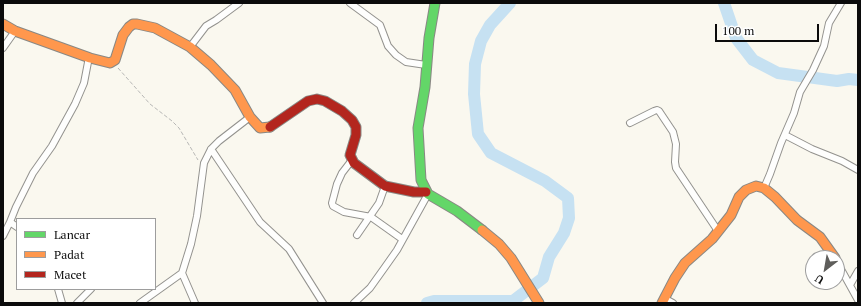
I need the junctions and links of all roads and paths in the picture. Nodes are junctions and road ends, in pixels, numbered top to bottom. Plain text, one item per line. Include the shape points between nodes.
1 (239, 3) edge
2 (350, 3) edge
3 (435, 3) edge
4 (841, 3) edge
5 (3, 24) edge
6 (15, 31) junction
7 (190, 47) junction
8 (3, 48) edge
9 (88, 57) junction
10 (113, 62) junction
11 (426, 64) junction
12 (250, 117) junction
13 (630, 123) dead end
14 (785, 135) junction
15 (211, 149) junction
16 (352, 160) junction
17 (203, 169) junction
18 (858, 170) edge
19 (385, 186) junction
20 (764, 188) junction
21 (427, 193) junction
22 (371, 217) junction
23 (10, 222) junction
24 (16, 226) edge
25 (718, 231) junction
26 (358, 235) dead end
27 (3, 236) edge
28 (402, 239) junction
29 (829, 250) edge
30 (858, 271) edge
31 (182, 273) junction
32 (845, 276) edge
33 (850, 285) junction
34 (58, 290) edge
35 (90, 290) edge
36 (858, 300) edge
37 (663, 301) edge
38 (62, 303) edge
39 (77, 303) edge
40 (140, 303) edge
41 (195, 303) edge
42 (323, 303) edge
43 (354, 303) edge
44 (538, 303) edge
45 (673, 303) edge

1 - 7 street via 206,26
2 - 11 street via 380,25 388,46 396,55 406,62
3 - 11 street
4 - 14 street via 829,22 824,46 800,92
5 - 6 street
6 - 8 street
6 - 9 street
7 - 10 street via 156,28 145,24 133,24 123,35
7 - 12 street via 235,90
9 - 10 street via 105,63
9 - 23 street via 84,83 75,104 52,146 32,173
10 - 17 path via 150,104 179,128
11 - 21 street via 418,141 421,180
12 - 15 street
12 - 16 street via 260,128 267,128 308,101 325,101 342,111 356,127 350,155
13 - 25 street via 659,111 673,132 676,168
14 - 18 street
14 - 20 street
15 - 17 street
15 - 42 street via 260,222 289,249
16 - 19 street
16 - 22 street via 337,184 333,206 344,212
17 - 31 street via 197,216
19 - 21 street
19 - 22 street
20 - 25 street via 756,186 743,193 731,215
20 - 29 street via 797,220 820,237
21 - 28 street
21 - 44 street via 469,220 499,244 526,280
22 - 26 street
22 - 28 street
23 - 24 street
23 - 27 street
25 - 37 street via 685,263
28 - 43 street via 375,282
30 - 33 street
31 - 40 street
31 - 41 street
32 - 33 street
33 - 36 street
34 - 38 street
35 - 39 street
37 - 45 street

